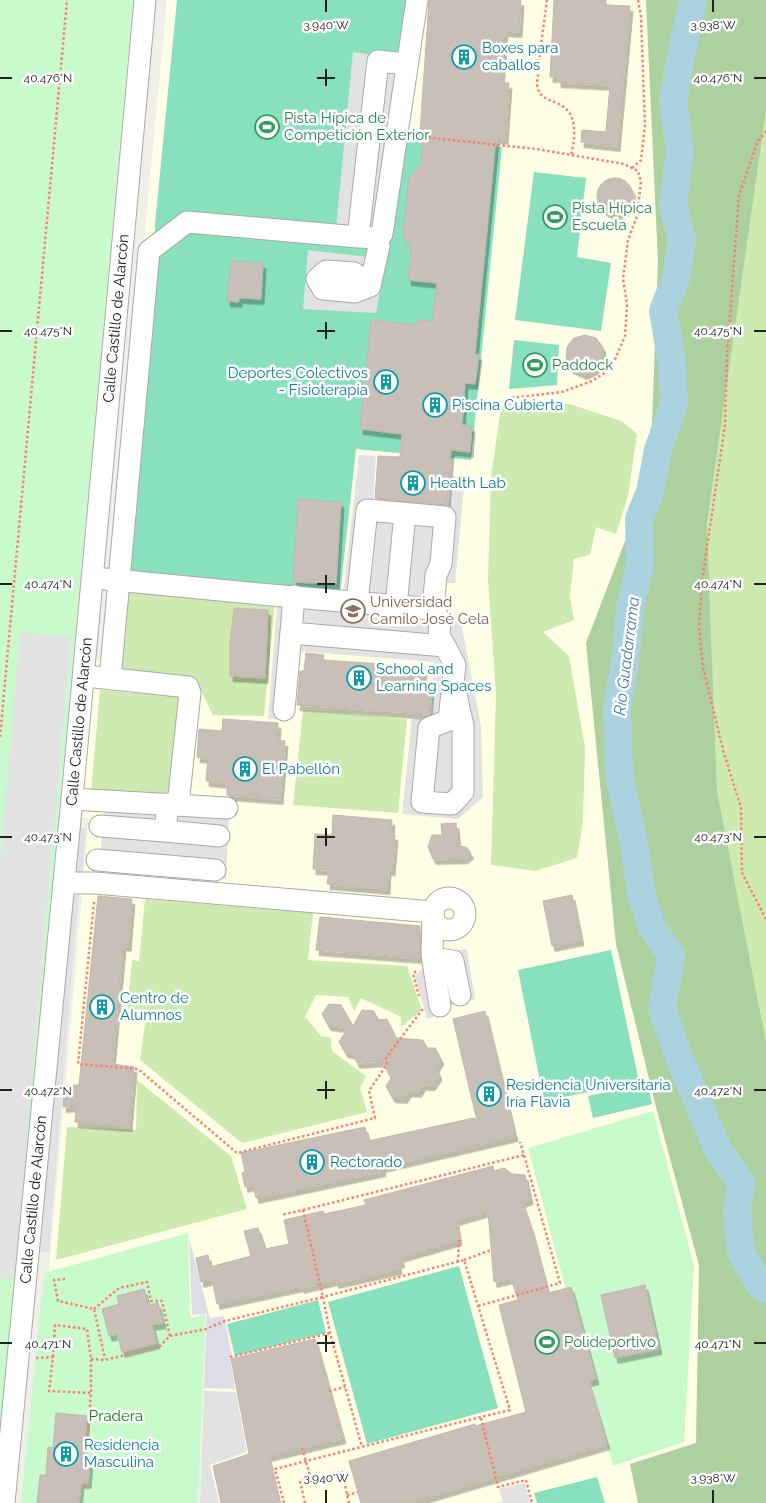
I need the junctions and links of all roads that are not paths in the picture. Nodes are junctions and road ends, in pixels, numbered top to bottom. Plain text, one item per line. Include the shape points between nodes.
1 (145, 0) edge
2 (417, 0) edge
3 (407, 64) junction
4 (366, 238) junction
5 (370, 286) dead end
6 (405, 514) junction
7 (92, 578) junction
8 (118, 581) junction
9 (294, 596) junction
10 (357, 602) junction
11 (396, 606) junction
12 (433, 609) junction
13 (291, 633) junction
14 (445, 646) junction
15 (83, 676) junction
16 (110, 678) junction
17 (453, 681) junction
18 (284, 710) dead end
19 (72, 798) junction
20 (103, 799) junction
21 (173, 804) junction
22 (228, 808) dead end
23 (100, 826) junction
24 (165, 832) junction
25 (219, 836) dead end
26 (97, 860) junction
27 (216, 870) dead end
28 (64, 883) junction
29 (95, 883) junction
30 (426, 963) junction
31 (460, 995) dead end
32 (440, 1006) dead end
33 (4, 1503) edge

1 - 7 street, Calle Castillo de Alarcón
2 - 3 street
3 - 4 street via 382,234
3 - 4 street via 378,61
4 - 5 street via 380,246
4 - 8 street via 187,222 149,251
6 - 10 street via 368,510
6 - 11 street
6 - 12 street via 445,517
7 - 8 street
7 - 15 street, Calle Castillo de Alarcón
8 - 9 street
8 - 16 street
9 - 10 street
9 - 13 street
10 - 11 street
11 - 12 street
12 - 14 street via 440,620 439,636
13 - 14 street
13 - 18 street
14 - 17 street via 455,665
15 - 16 street
15 - 19 street, Calle Castillo de Alarcón
16 - 21 street via 188,687 190,693
17 - 17 street via 449,720 429,728 422,802 452,804 463,792 463,726
19 - 20 street
19 - 28 street, Calle Castillo de Alarcón
20 - 21 street
20 - 23 street
21 - 22 street
21 - 24 street
23 - 24 street
23 - 26 street
24 - 25 street
26 - 27 street
26 - 29 street
28 - 29 street
28 - 33 street, Calle Castillo de Alarcón
29 - 30 street via 433,912
30 - 31 street via 454,961
30 - 32 street

